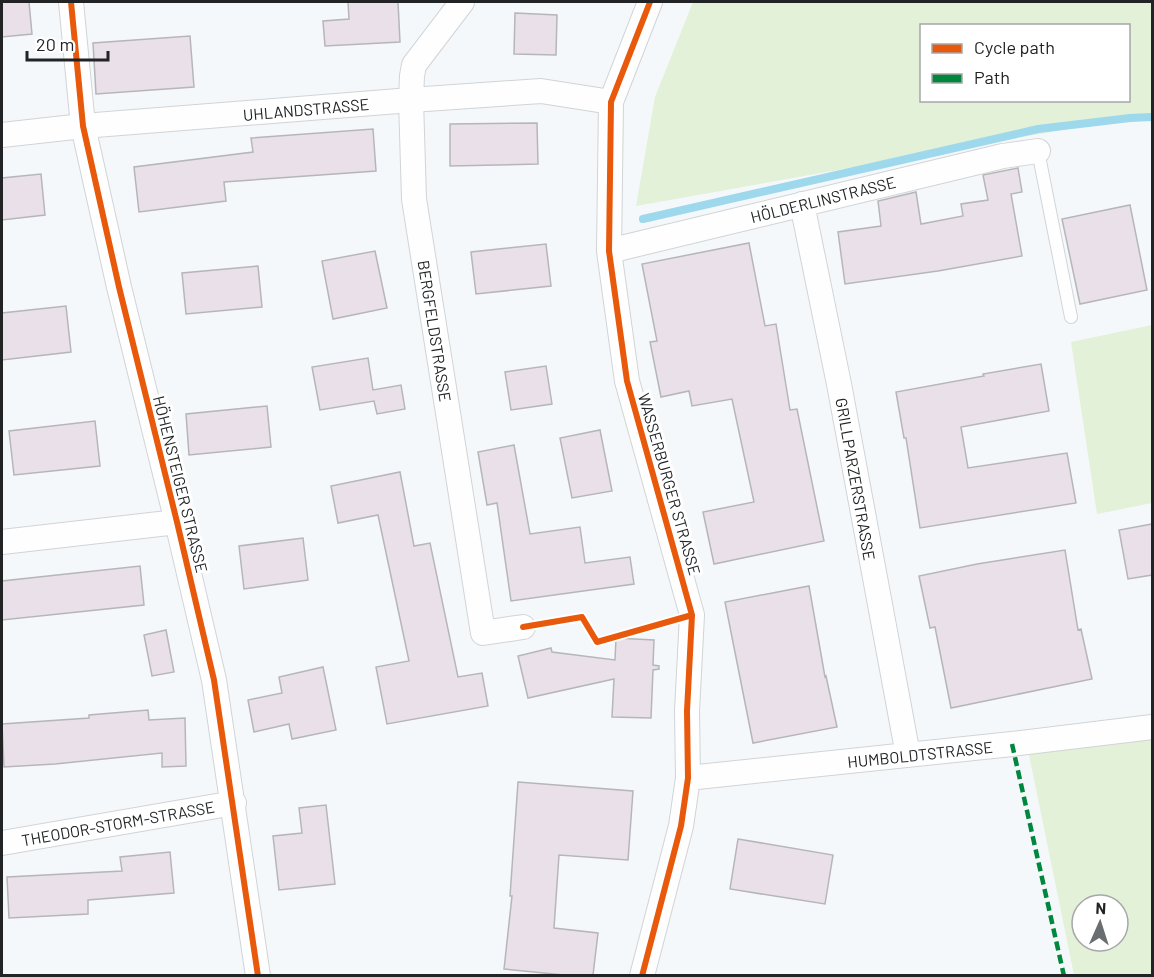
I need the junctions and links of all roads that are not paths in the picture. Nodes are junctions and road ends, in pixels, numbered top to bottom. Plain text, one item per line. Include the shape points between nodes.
1 (71, 2) edge
2 (462, 2) edge
3 (650, 2) edge
4 (411, 100) junction
5 (611, 102) junction
6 (83, 126) junction
7 (2, 135) edge
8 (1038, 151) joint
9 (802, 204) junction
10 (609, 251) junction
11 (1071, 317) dead end
12 (177, 522) junction
13 (2, 542) edge
14 (524, 627) dead end
15 (1152, 727) edge
16 (908, 755) junction
17 (688, 778) junction
18 (234, 803) junction
19 (2, 843) edge
20 (258, 975) edge
21 (642, 975) edge

1 - 6 street, HÖHENSTEIGER STRASSE
2 - 4 street, BERGFELDSTRASSE via 414,64
3 - 5 street, WASSERBURGER STRASSE
4 - 5 street, UHLANDSTRASSE via 541,92
4 - 6 street, UHLANDSTRASSE
4 - 14 street, BERGFELDSTRASSE via 414,199 483,633
5 - 10 street, WASSERBURGER STRASSE
6 - 7 street, UHLANDSTRASSE
6 - 12 street, HÖHENSTEIGER STRASSE
8 - 9 street, HÖLDERLINSTRASSE
8 - 11 lane
9 - 10 street, HÖLDERLINSTRASSE
9 - 16 street, GRILLPARZERSTRASSE
10 - 17 street, WASSERBURGER STRASSE via 627,381 692,615
12 - 13 street
12 - 18 street, HÖHENSTEIGER STRASSE via 214,680
15 - 16 street, HUMBOLDTSTRASSE
16 - 17 street, HUMBOLDTSTRASSE
17 - 21 street, WASSERBURGER STRASSE via 681,826
18 - 19 street, THEODOR-STORM-STRASSE
18 - 20 street, HÖHENSTEIGER STRASSE

